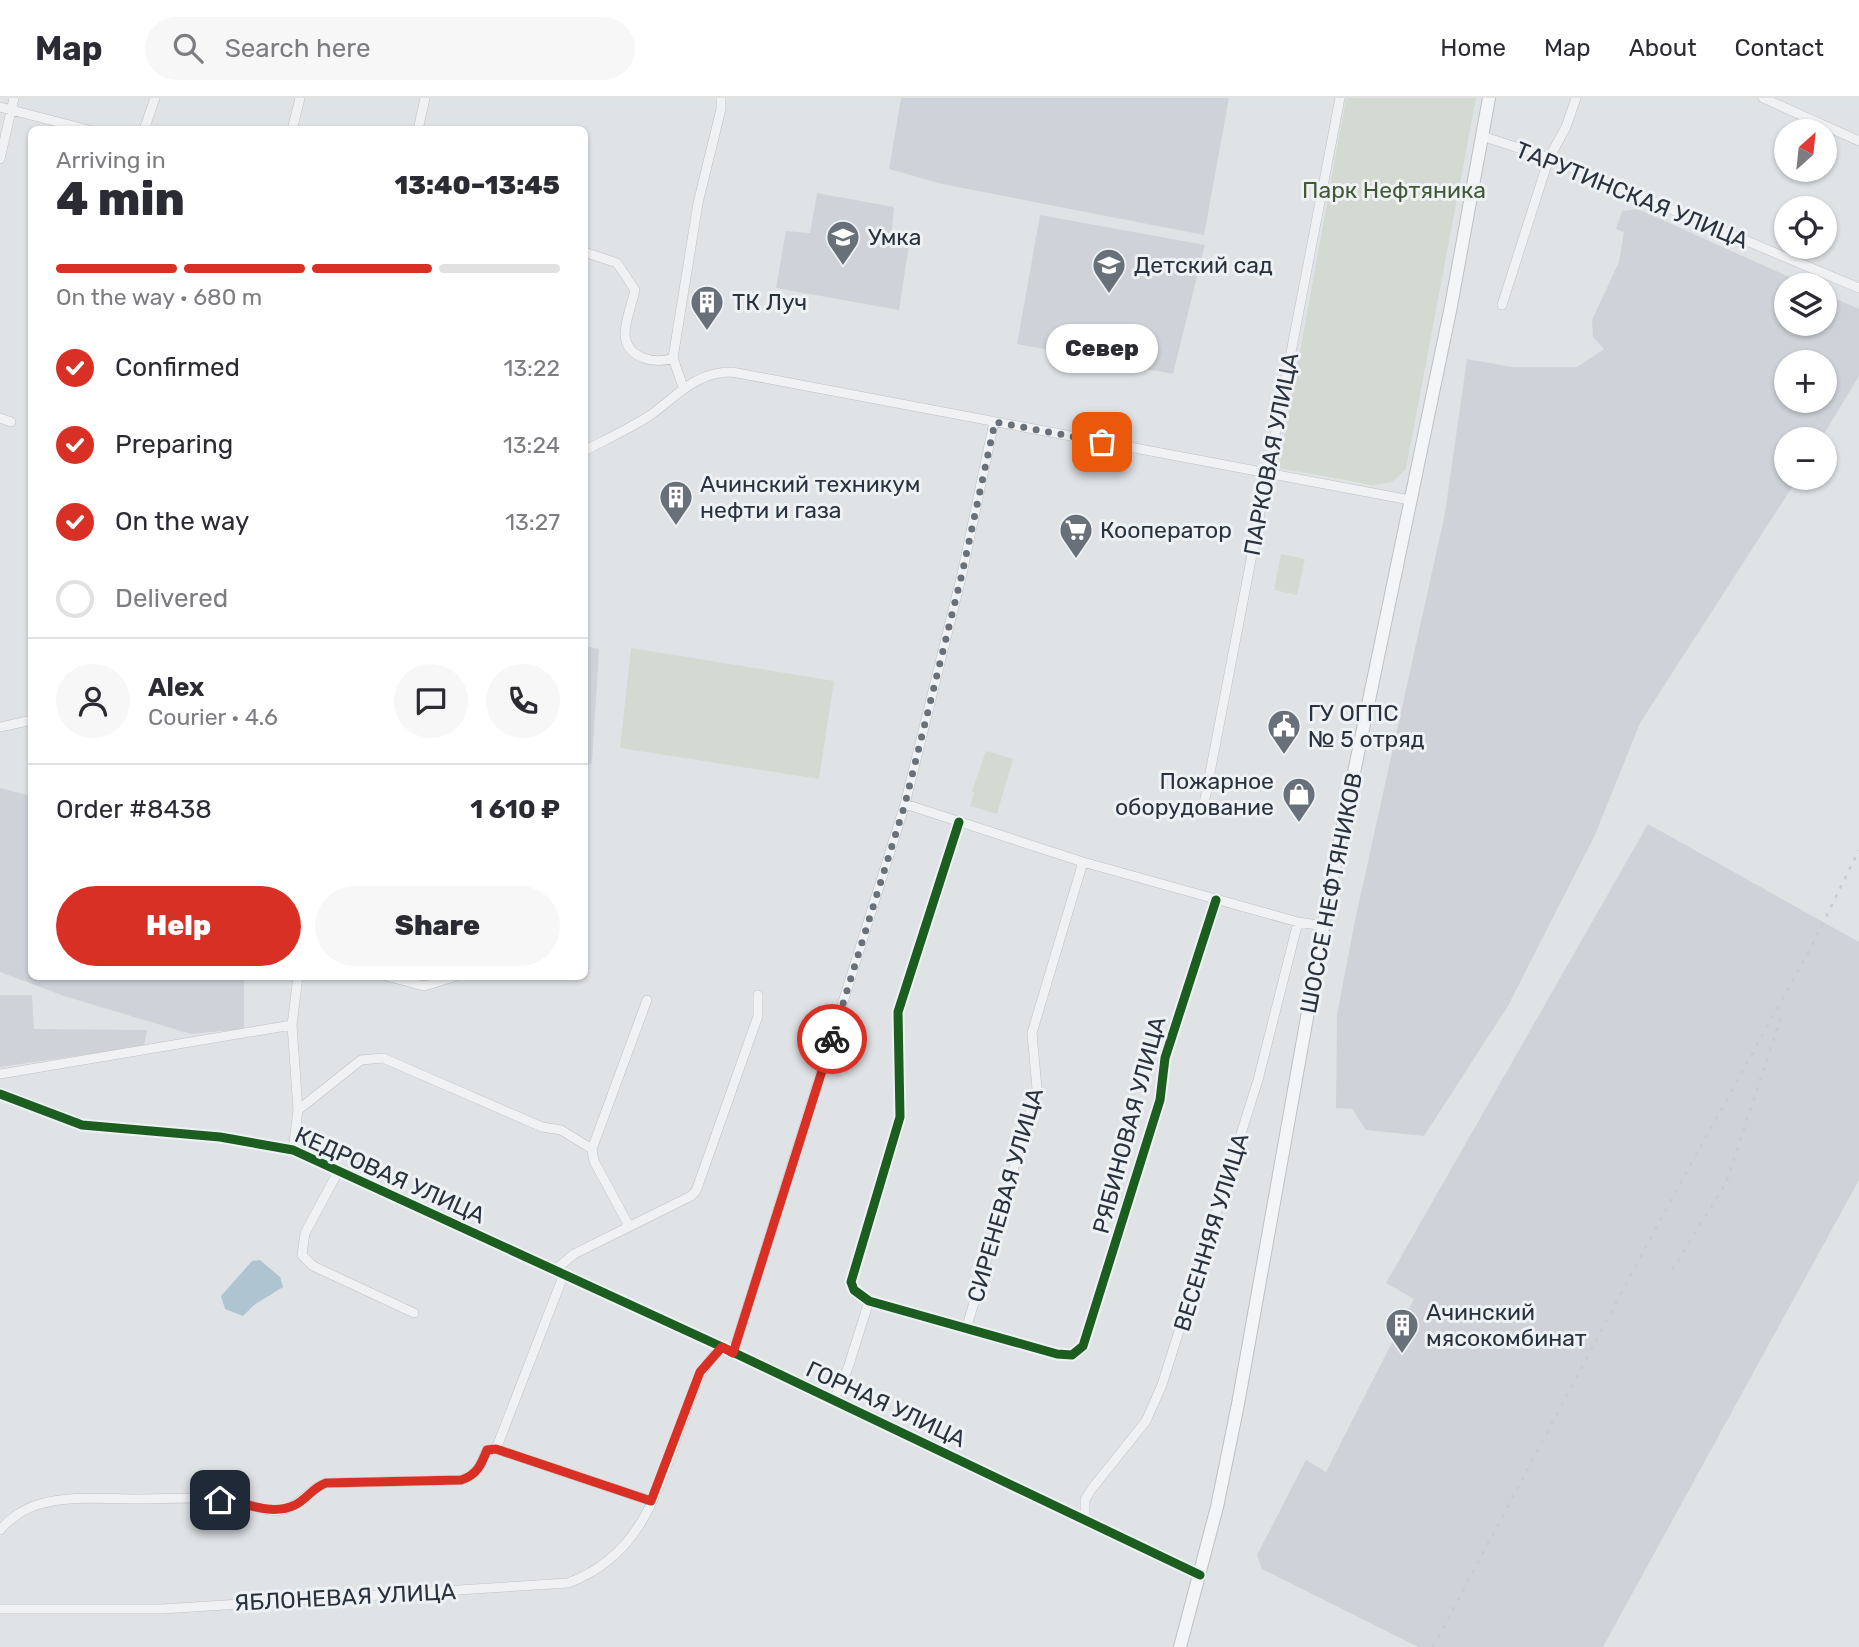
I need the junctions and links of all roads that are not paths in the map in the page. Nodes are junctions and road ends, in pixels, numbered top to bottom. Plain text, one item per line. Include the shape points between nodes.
1 (14, 98) edge
2 (155, 98) edge
3 (300, 98) edge
4 (425, 98) edge
5 (721, 98) edge
6 (1340, 98) edge
7 (1489, 98) edge
8 (1576, 98) edge
9 (1763, 98) edge
10 (0, 107) edge
11 (11, 110) junction
12 (73, 126) edge
13 (145, 126) edge
14 (293, 126) edge
15 (419, 126) edge
16 (1482, 136) junction
17 (1859, 141) edge
18 (1549, 158) junction
19 (0, 159) edge
20 (588, 253) edge
21 (1859, 288) edge
22 (1502, 306) dead end
23 (673, 358) junction
24 (682, 387) junction
25 (0, 418) edge
26 (11, 422) dead end
27 (995, 422) junction
28 (588, 450) edge
29 (1268, 473) junction
30 (1410, 500) junction
31 (28, 721) edge
32 (0, 727) edge
33 (905, 804) junction
34 (1203, 809) dead end
35 (960, 822) junction
36 (1083, 862) junction
37 (1216, 900) junction
38 (1298, 922) junction
39 (1324, 926) junction
40 (298, 980) edge
41 (402, 980) edge
42 (444, 980) edge
43 (758, 995) dead end
44 (647, 1000) dead end
45 (292, 1025) junction
46 (0, 1074) edge
47 (0, 1094) edge
48 (298, 1110) junction
49 (592, 1149) junction
50 (293, 1150) junction
51 (339, 1170) junction
52 (629, 1226) junction
53 (560, 1272) junction
54 (869, 1301) junction
55 (414, 1313) dead end
56 (967, 1326) junction
57 (722, 1347) junction
58 (733, 1353) junction
59 (834, 1400) junction
60 (496, 1449) junction
61 (651, 1501) junction
62 (1085, 1520) junction
63 (0, 1530) edge
64 (1200, 1575) junction
65 (0, 1609) edge
66 (1180, 1647) edge

1 - 11 street
2 - 13 street
3 - 14 street
4 - 15 street
5 - 23 street via 698,203
6 - 29 street, ПАРКОВАЯ УЛИЦА
7 - 16 main road, ШОССЕ НЕФТЯНИКОВ
8 - 18 street
9 - 17 street
10 - 11 street
11 - 12 street
11 - 19 street
16 - 18 street, ТАРУТИНСКАЯ УЛИЦА
16 - 30 main road, ШОССЕ НЕФТЯНИКОВ
18 - 21 street, ТАРУТИНСКАЯ УЛИЦА
18 - 22 street
20 - 23 street via 617,263 635,290 625,334 631,348 654,362
23 - 24 street
24 - 27 street via 711,374 732,372
24 - 28 street via 652,413
25 - 26 street
27 - 29 street
27 - 33 street
29 - 30 street
29 - 34 street, ПАРКОВАЯ УЛИЦА
30 - 39 main road, ШОССЕ НЕФТЯНИКОВ
31 - 32 street
33 - 35 street
33 - 58 street
35 - 36 street
35 - 54 street via 898,1012 900,1117 852,1274 854,1290
36 - 37 street
36 - 56 street, СИРЕНЕВАЯ УЛИЦА via 1032,1033 1037,1089
37 - 38 street
37 - 56 street, РЯБИНОВАЯ УЛИЦА via 1165,1058 1160,1100 1086,1340 1072,1355
38 - 39 street
38 - 62 street, ВЕСЕННЯЯ УЛИЦА via 1258,1080 1158,1396 1146,1421 1090,1491
39 - 64 main road, ШОССЕ НЕФТЯНИКОВ via 1238,1404
40 - 45 street
41 - 42 street via 425,986
43 - 52 street via 758,1016 700,1184 691,1196
44 - 49 street
45 - 46 street
45 - 48 street
47 - 50 street, КЕДРОВАЯ УЛИЦА via 82,1125
48 - 49 street via 367,1058 383,1058 542,1127 561,1130
48 - 50 street
49 - 52 street
50 - 51 street, КЕДРОВАЯ УЛИЦА
51 - 53 street, КЕДРОВАЯ УЛИЦА
51 - 55 street via 305,1233 302,1255 313,1266
52 - 53 street via 574,1254
53 - 57 street, ГОРНАЯ УЛИЦА
53 - 60 street
54 - 56 street
54 - 59 street
57 - 58 street, ГОРНАЯ УЛИЦА
57 - 61 street, ЯБЛОНЕВАЯ УЛИЦА via 700,1372
58 - 59 street, ГОРНАЯ УЛИЦА
59 - 62 street, ГОРНАЯ УЛИЦА
60 - 61 street
60 - 63 street via 487,1450 472,1477 326,1483 316,1486 298,1504 281,1510 204,1499 68,1499 38,1504 8,1520
61 - 65 street, ЯБЛОНЕВАЯ УЛИЦА via 629,1544 618,1555 591,1573 560,1584 162,1609
62 - 64 street, ГОРНАЯ УЛИЦА
64 - 66 main road, ШОССЕ НЕФТЯНИКОВ

